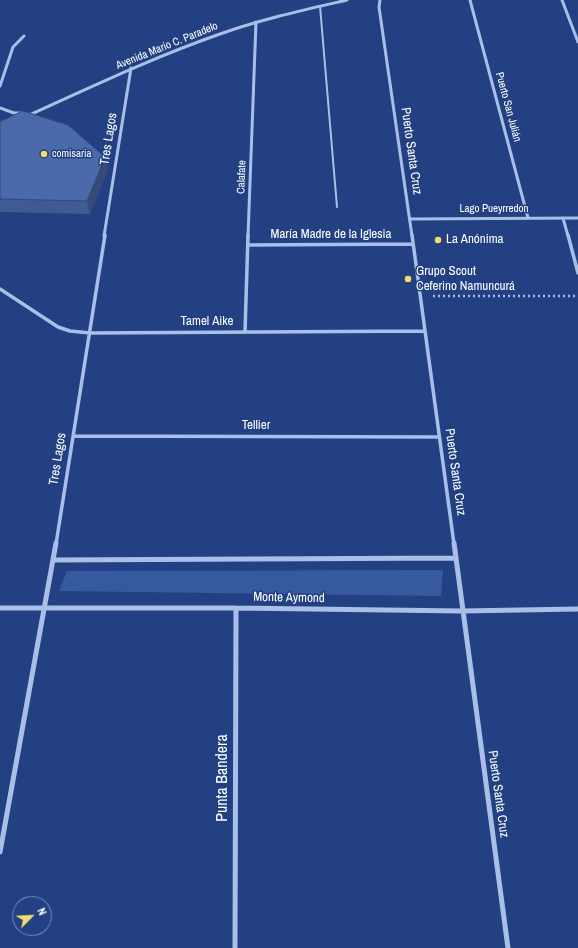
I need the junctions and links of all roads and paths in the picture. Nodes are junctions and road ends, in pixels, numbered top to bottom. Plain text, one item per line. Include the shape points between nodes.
1 (347, 0) edge
2 (380, 0) edge
3 (470, 0) edge
4 (562, 0) edge
5 (320, 6) junction
6 (256, 22) junction
7 (24, 36) dead end
8 (578, 42) edge
9 (131, 68) junction
10 (0, 86) edge
11 (0, 108) edge
12 (32, 114) junction
13 (25, 117) edge
14 (337, 207) dead end
15 (528, 218) junction
16 (563, 218) junction
17 (578, 218) edge
18 (410, 219) junction
19 (414, 244) junction
20 (248, 245) junction
21 (578, 273) edge
22 (0, 289) edge
23 (420, 296) junction
24 (578, 296) edge
25 (425, 331) junction
26 (245, 332) junction
27 (90, 333) junction
28 (73, 436) junction
29 (439, 437) junction
30 (455, 558) junction
31 (53, 560) junction
32 (0, 608) edge
33 (236, 608) junction
34 (44, 609) junction
35 (578, 609) edge
36 (462, 611) junction
37 (0, 852) edge
38 (235, 948) edge
39 (508, 948) edge

1 - 5 street, Avenida Mario C. Paradelo
2 - 18 street, Puerto Santa Cruz
3 - 15 street, Puerto San Julián
4 - 8 street
5 - 6 street, Avenida Mario C. Paradelo
5 - 14 lane
6 - 9 street, Avenida Mario C. Paradelo
6 - 20 street, Calafate
7 - 10 street via 13,47
9 - 12 street, Avenida Mario C. Paradelo
9 - 27 street, Tres Lagos
11 - 12 street via 14,113
12 - 13 street, Avenida Mario C. Paradelo
15 - 16 street, Lago Pueyrredon
15 - 18 street, Lago Pueyrredon
16 - 17 street, Lago Pueyrredon
16 - 21 street
18 - 19 street, Puerto Santa Cruz
19 - 20 street, María Madre de la Iglesia
19 - 23 street, Puerto Santa Cruz
20 - 26 street, Calafate
22 - 27 street, Tamel Aike via 58,327
23 - 24 path
23 - 25 street, Puerto Santa Cruz
25 - 26 street, Tamel Aike
25 - 29 street, Puerto Santa Cruz
26 - 27 street, Tamel Aike
27 - 28 street, Tres Lagos
28 - 29 street, Tellier
28 - 31 street, Tres Lagos
29 - 30 street, Puerto Santa Cruz
30 - 31 street
30 - 36 street, Puerto Santa Cruz
31 - 34 street, Tres Lagos
32 - 34 street, Monte Aymond
33 - 34 street, Monte Aymond
33 - 36 street, Monte Aymond
33 - 38 street, Punta Bandera
34 - 37 street, Tres Lagos
35 - 36 street, Monte Aymond
36 - 39 street, Puerto Santa Cruz

